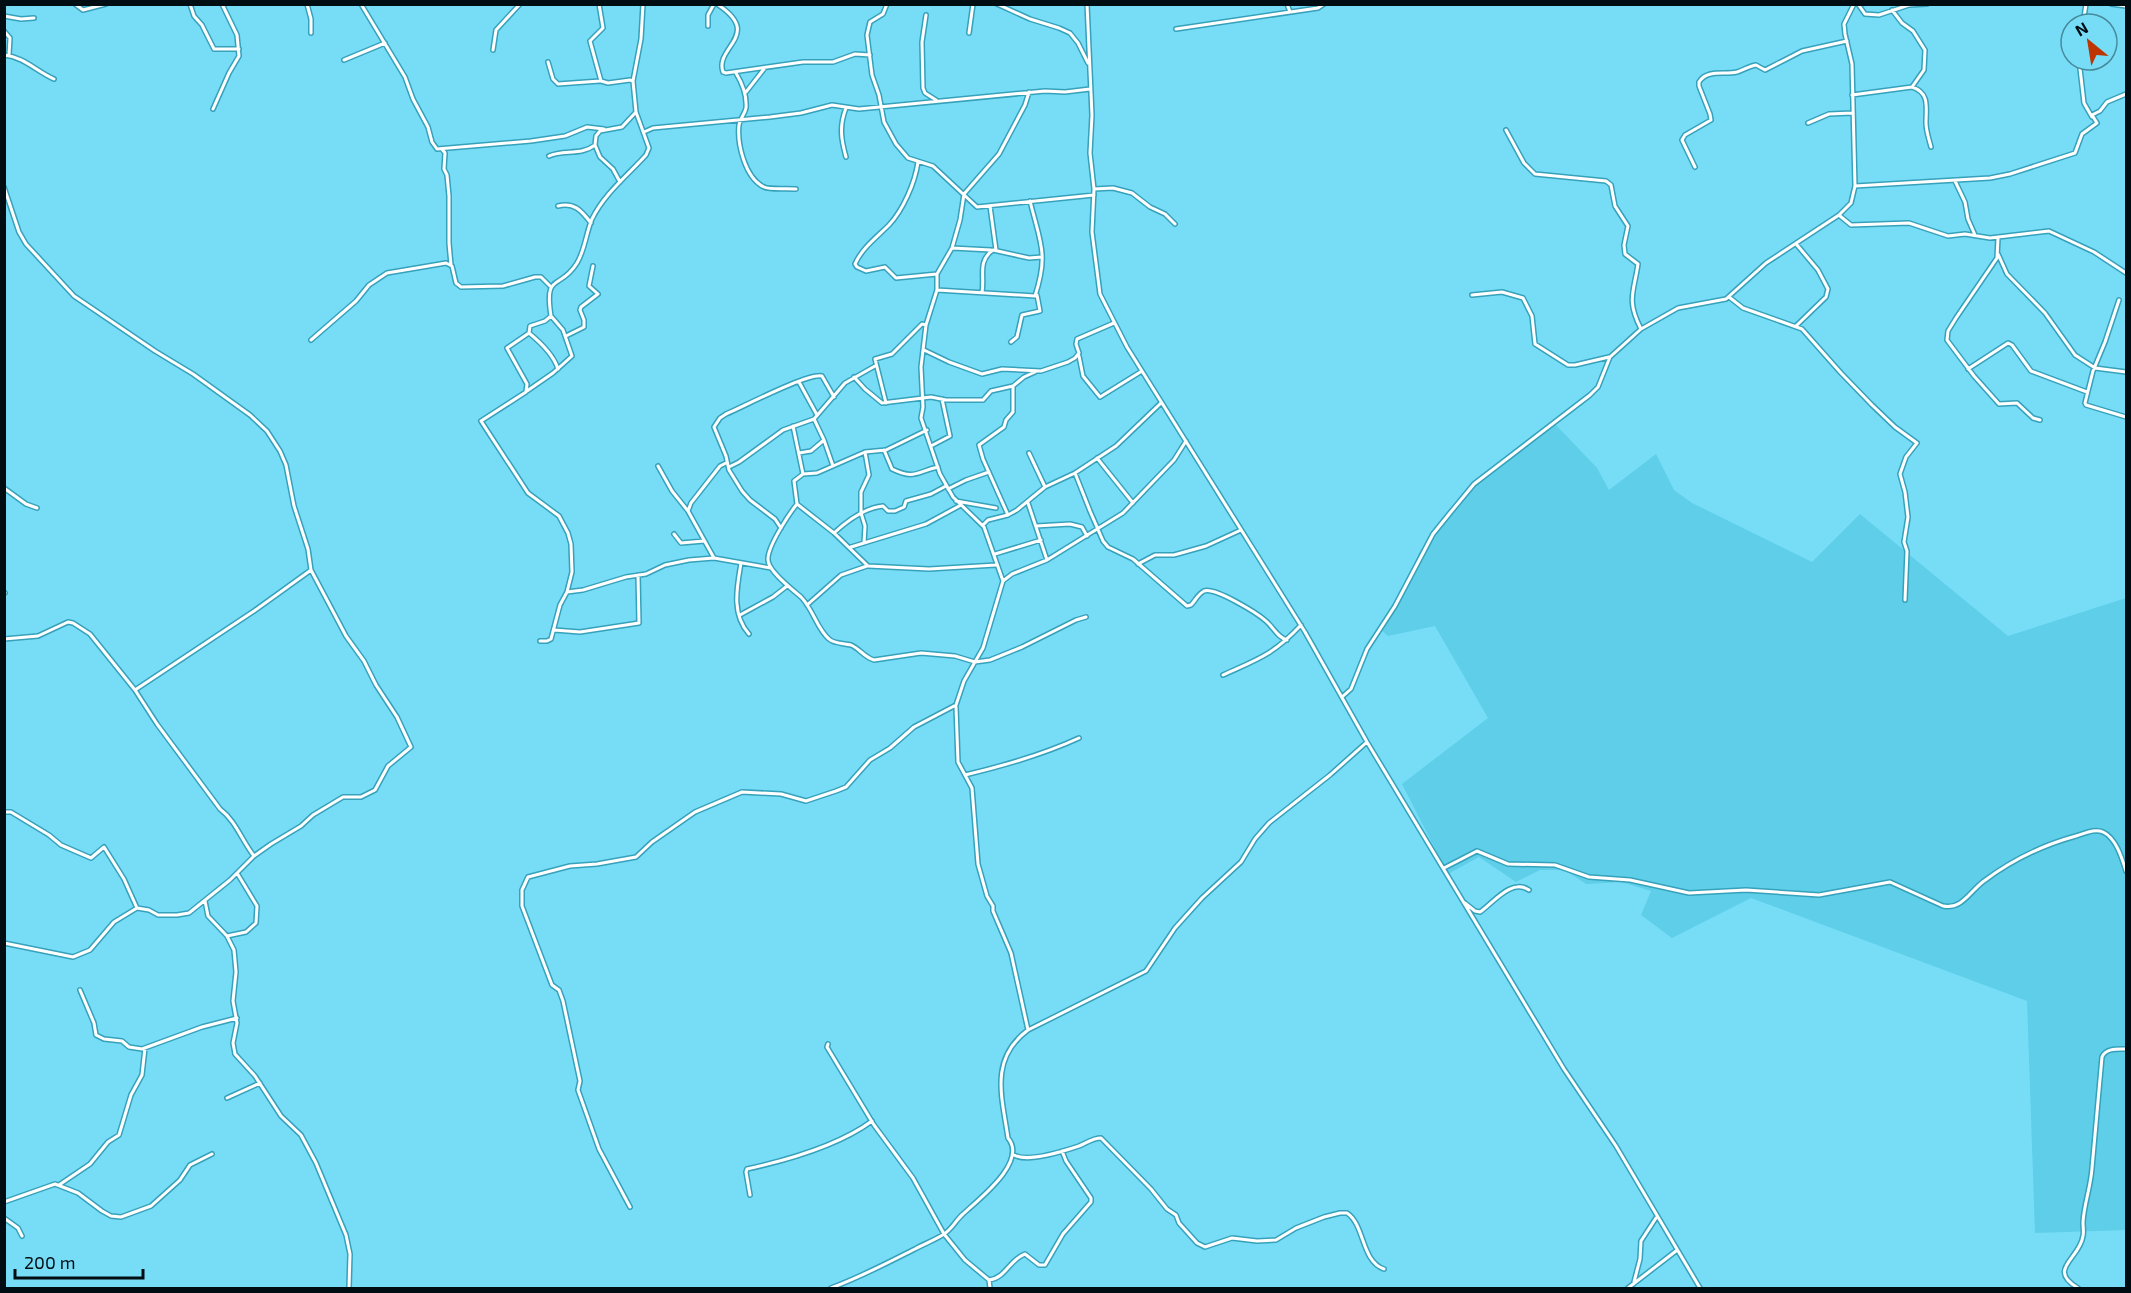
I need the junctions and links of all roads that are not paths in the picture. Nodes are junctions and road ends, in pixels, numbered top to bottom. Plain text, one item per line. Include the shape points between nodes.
1 (75, 4) edge
2 (106, 4) edge
3 (190, 4) edge
4 (222, 4) edge
5 (307, 4) edge
6 (361, 4) edge
7 (520, 4) edge
8 (599, 4) edge
9 (643, 4) edge
10 (716, 4) edge
11 (887, 4) edge
12 (973, 4) edge
13 (997, 4) edge
14 (1087, 4) edge
15 (1287, 4) edge
16 (1304, 4) edge
17 (1324, 4) edge
18 (1854, 4) edge
19 (1858, 4) edge
20 (1927, 4) edge
21 (2111, 4) edge
22 (2127, 6) edge
23 (1304, 9) junction
24 (1892, 10) junction
25 (1290, 12) junction
26 (926, 15) dead end
27 (4, 16) edge
28 (34, 18) dead end
29 (708, 26) dead end
30 (1176, 29) dead end
31 (4, 31) edge
32 (311, 33) dead end
33 (969, 33) dead end
34 (1847, 41) junction
35 (386, 43) junction
36 (239, 49) junction
37 (493, 50) dead end
38 (7, 55) edge
39 (870, 56) junction
40 (344, 60) dead end
41 (548, 62) dead end
42 (1089, 64) junction
43 (765, 68) junction
44 (2080, 72) edge
45 (736, 73) junction
46 (54, 79) dead end
47 (601, 81) junction
48 (633, 81) junction
49 (1912, 87) junction
50 (1090, 89) junction
51 (1029, 92) junction
52 (745, 93) junction
53 (2127, 94) edge
54 (1852, 95) junction
55 (938, 101) junction
56 (881, 107) junction
57 (846, 108) junction
58 (213, 109) dead end
59 (746, 111) junction
60 (636, 112) junction
61 (1852, 113) junction
62 (2092, 117) junction
63 (750, 119) junction
64 (741, 120) junction
65 (1808, 123) dead end
66 (641, 124) junction
67 (649, 128) junction
68 (604, 129) junction
69 (1506, 130) dead end
70 (644, 133) junction
71 (595, 144) junction
72 (1931, 147) dead end
73 (442, 149) junction
74 (549, 156) dead end
75 (846, 157) dead end
76 (918, 162) junction
77 (1695, 166) dead end
78 (1955, 181) junction
79 (620, 183) junction
80 (1855, 186) junction
81 (4, 187) edge
82 (796, 189) dead end
83 (1094, 189) junction
84 (964, 194) junction
85 (1094, 195) junction
86 (1030, 201) junction
87 (558, 206) dead end
88 (990, 206) junction
89 (1839, 215) junction
90 (591, 223) junction
91 (1175, 224) dead end
92 (1975, 236) junction
93 (1998, 238) junction
94 (1797, 244) junction
95 (952, 248) junction
96 (995, 250) junction
97 (1998, 254) junction
98 (1042, 257) junction
99 (452, 266) junction
100 (593, 266) dead end
101 (2127, 273) edge
102 (937, 274) junction
103 (550, 286) junction
104 (937, 290) junction
105 (982, 292) junction
106 (1036, 293) junction
107 (1472, 295) dead end
108 (1729, 297) junction
109 (2119, 300) dead end
110 (551, 316) junction
111 (1114, 323) junction
112 (926, 325) junction
113 (1796, 326) junction
114 (1641, 329) junction
115 (530, 333) junction
116 (566, 336) junction
117 (311, 340) dead end
118 (1011, 342) dead end
119 (924, 350) junction
120 (1079, 353) junction
121 (1610, 357) junction
122 (875, 366) junction
123 (2095, 368) junction
124 (558, 369) junction
125 (1968, 369) junction
126 (1038, 371) junction
127 (1142, 371) junction
128 (2127, 372) edge
129 (855, 377) junction
130 (799, 382) junction
131 (1013, 386) junction
132 (526, 392) junction
133 (2087, 392) junction
134 (834, 397) junction
135 (922, 398) junction
136 (942, 399) junction
137 (1162, 402) junction
138 (886, 403) junction
139 (817, 415) junction
140 (2127, 417) edge
141 (814, 419) junction
142 (2040, 420) dead end
143 (793, 426) junction
144 (927, 430) junction
145 (824, 441) junction
146 (1186, 441) junction
147 (931, 446) junction
148 (884, 450) junction
149 (865, 452) junction
150 (799, 453) junction
151 (1029, 453) dead end
152 (1096, 458) junction
153 (726, 463) junction
154 (658, 466) dead end
155 (833, 466) junction
156 (938, 466) junction
157 (728, 467) junction
158 (988, 472) junction
159 (1075, 472) junction
160 (803, 474) junction
161 (4, 488) edge
162 (947, 488) junction
163 (1045, 488) junction
164 (956, 501) junction
165 (1028, 503) junction
166 (797, 504) junction
167 (1134, 504) junction
168 (961, 505) junction
169 (37, 508) dead end
170 (996, 508) dead end
171 (688, 511) junction
172 (861, 513) junction
173 (1008, 515) junction
174 (983, 525) junction
175 (1036, 526) junction
176 (781, 528) junction
177 (1098, 529) junction
178 (1241, 530) junction
179 (834, 533) junction
180 (674, 534) dead end
181 (1087, 536) junction
182 (1041, 540) junction
183 (704, 541) junction
184 (864, 543) junction
185 (850, 548) junction
186 (995, 554) junction
187 (714, 558) junction
188 (1047, 560) junction
189 (741, 563) junction
190 (1138, 564) junction
191 (996, 565) junction
192 (868, 566) junction
193 (771, 568) junction
194 (310, 570) junction
195 (638, 576) junction
196 (1003, 581) junction
197 (787, 586) junction
198 (567, 592) junction
199 (1905, 600) dead end
200 (807, 605) junction
201 (740, 615) junction
202 (1086, 617) dead end
203 (1301, 625) junction
204 (554, 630) junction
205 (748, 634) dead end
206 (4, 639) edge
207 (1287, 640) junction
208 (540, 641) dead end
209 (975, 662) junction
210 (1223, 675) dead end
211 (135, 690) junction
212 (1342, 697) junction
213 (956, 705) junction
214 (1079, 738) dead end
215 (1367, 742) junction
216 (965, 775) junction
217 (4, 812) edge
218 (254, 856) junction
219 (1444, 868) junction
220 (2127, 871) edge
221 (237, 873) junction
222 (1529, 890) dead end
223 (204, 900) junction
224 (1464, 902) junction
225 (137, 908) junction
226 (228, 936) junction
227 (4, 943) edge
228 (80, 990) dead end
229 (237, 1018) junction
230 (1028, 1030) junction
231 (828, 1044) dead end
232 (145, 1048) junction
233 (2127, 1049) edge
234 (260, 1083) junction
235 (227, 1098) dead end
236 (872, 1121) junction
237 (1062, 1151) junction
238 (212, 1154) dead end
239 (1014, 1155) junction
240 (59, 1185) junction
241 (750, 1196) dead end
242 (4, 1202) edge
243 (630, 1207) dead end
244 (1657, 1217) junction
245 (4, 1218) edge
246 (944, 1234) junction
247 (22, 1236) dead end
248 (1676, 1250) junction
249 (1384, 1269) dead end
250 (989, 1280) junction
251 (1634, 1282) junction
252 (349, 1288) edge
253 (831, 1288) edge
254 (990, 1288) edge
255 (1628, 1288) edge
256 (1700, 1288) edge
257 (2078, 1288) edge

1 - 2 street via 83,10
3 - 36 street via 214,49
4 - 36 street via 237,35
5 - 32 street
6 - 35 street
7 - 37 street via 496,30
8 - 47 street via 603,28 590,40
9 - 48 street
10 - 29 street via 708,15
10 - 45 street via 736,20 736,40 721,65 723,72
11 - 39 street via 883,14 868,27
12 - 33 street
13 - 42 street via 1070,33
14 - 42 street
15 - 25 street
16 - 23 street
17 - 23 street
18 - 34 street via 1845,24
19 - 24 street via 1865,14 1879,15
20 - 24 street
21 - 22 street
23 - 25 street
24 - 49 street via 1925,50 1924,70
25 - 30 street
26 - 55 street via 923,88
27 - 28 street
31 - 38 street via 10,38
34 - 54 street
34 - 77 street via 1802,51 1765,70 1756,65 1702,77 1699,86 1711,120 1682,140
35 - 40 street
35 - 73 street via 435,147
36 - 58 street
38 - 46 street via 22,58
39 - 43 street via 855,54 833,62
39 - 56 street
41 - 47 street via 558,84
42 - 50 street
43 - 45 street
43 - 52 street
44 - 62 street via 2084,103
45 - 52 street
47 - 48 street
48 - 60 street
49 - 54 street
49 - 72 street via 1919,89 1927,101
50 - 51 street
50 - 83 street
51 - 55 street
51 - 84 street via 999,154
52 - 59 street
53 - 62 street via 2107,102
54 - 61 street
55 - 56 street
56 - 57 street
56 - 76 street via 896,144 908,158
57 - 63 street via 829,105
57 - 75 street via 841,128
59 - 63 street
59 - 64 street
60 - 66 street
60 - 68 street via 622,127
61 - 65 street via 1829,114
61 - 80 street
62 - 78 street via 2097,123 2082,134 2076,153 2010,174
63 - 64 street
64 - 67 street
64 - 82 street via 741,143 752,178 769,189
66 - 67 street
66 - 70 street
67 - 70 street
68 - 71 street via 597,134
68 - 73 street via 587,127 565,136
69 - 114 street via 1524,163 1535,174 1606,181 1611,185 1615,206 1628,226 1625,254 1638,264 1631,301
70 - 79 street via 649,150
71 - 74 street via 578,152
71 - 79 street
73 - 99 street
76 - 84 street via 933,166
76 - 102 street via 916,178 896,215 857,258 855,266 866,271 885,267 896,278
78 - 80 street
78 - 92 street
79 - 90 street
80 - 89 street via 1851,203
81 - 194 street via 26,244 74,296 209,385 267,431 286,465
83 - 85 street
83 - 91 street via 1132,193
84 - 88 street via 977,207
84 - 95 street
85 - 86 street
85 - 111 street via 1092,232 1099,290
86 - 88 street
86 - 98 street via 1043,245
87 - 90 street via 575,206
88 - 96 street
89 - 92 street via 1851,225 1909,223 1948,236
89 - 94 street
90 - 103 street via 573,270
92 - 93 street
93 - 97 street
93 - 101 street via 2044,230 2054,232
94 - 108 street via 1766,263
94 - 113 street via 1828,289 1826,297
95 - 96 street
95 - 102 street
96 - 98 street
96 - 105 street via 983,264
97 - 123 street via 2007,274 2045,313 2075,355
97 - 125 street via 1947,337
98 - 106 street via 1043,271
99 - 103 street via 460,287 502,286 534,277
99 - 117 street via 435,263 387,273
100 - 116 street via 589,286 598,294 581,307 584,327
102 - 104 street
103 - 110 street
104 - 105 street
104 - 112 street
105 - 106 street via 1032,297
106 - 118 street via 1040,311 1022,315 1017,337
107 - 121 street via 1502,292 1523,298 1532,316 1535,344 1568,364
108 - 113 street via 1743,308
108 - 114 street via 1678,308
109 - 123 street
110 - 115 street via 530,326
110 - 116 street
111 - 120 street via 1077,339
111 - 127 street
112 - 119 street
112 - 122 street via 922,324 892,354 874,359
113 - 199 street via 1872,405 1917,443 1900,474 1908,518 1904,542
114 - 121 street
115 - 124 street
115 - 132 street via 507,348 527,384
116 - 124 street via 572,356
119 - 126 street via 976,373 1002,369
119 - 135 street
120 - 126 street via 1068,362
120 - 127 street via 1081,373 1100,397
121 - 212 street via 1598,387 1590,395 1474,484 1438,527 1367,649 1351,689
122 - 129 street
122 - 138 street
123 - 128 street
123 - 133 street
124 - 132 street
125 - 133 street via 2008,343 2031,371
125 - 142 street via 1999,404 2017,403
126 - 131 street
127 - 137 street
129 - 134 street via 844,383
129 - 138 street via 875,399
130 - 134 street via 822,376
130 - 139 street
130 - 153 street via 720,418 714,427
131 - 136 street via 993,390 983,400
131 - 158 street via 1013,412 1003,429 979,445
132 - 198 street via 481,421 528,493 566,526 572,572
133 - 140 street via 2086,405
134 - 139 street
135 - 136 street
135 - 138 street
135 - 144 street via 921,418
136 - 147 street via 950,436
137 - 146 street
137 - 152 street via 1125,440
139 - 141 street
141 - 143 street
141 - 145 street
143 - 150 street
143 - 157 street
144 - 147 street
144 - 148 street
145 - 150 street via 811,452
145 - 155 street
146 - 167 street
146 - 178 street
147 - 156 street
148 - 149 street
148 - 156 street via 892,470 902,474 913,476
149 - 155 street
149 - 172 street via 869,475 861,488
150 - 160 street
151 - 163 street
152 - 159 street
152 - 167 street
153 - 157 street
153 - 171 street via 690,503
154 - 171 street
155 - 160 street
156 - 162 street
157 - 176 street via 746,497
158 - 162 street
158 - 173 street
159 - 163 street
159 - 177 street
160 - 166 street via 794,483
161 - 169 street
162 - 164 street
162 - 172 street via 906,500 904,507 895,511 881,506
163 - 165 street
164 - 168 street
164 - 170 street
165 - 173 street
165 - 175 street
166 - 176 street
166 - 179 street
167 - 177 street
168 - 174 street
168 - 184 street via 926,524
171 - 183 street
172 - 179 street
172 - 184 street
173 - 174 street
174 - 186 street
175 - 181 street via 1075,524
175 - 182 street
176 - 193 street via 768,558
177 - 181 street
177 - 190 street via 1108,547
178 - 190 street via 1206,546 1174,555 1155,555
178 - 203 street
179 - 185 street
180 - 183 street via 681,543
181 - 188 street
182 - 186 street
182 - 188 street
183 - 187 street
184 - 185 street
185 - 192 street
186 - 191 street
187 - 189 street
187 - 195 street via 672,563
188 - 196 street
189 - 193 street
189 - 201 street via 736,596
190 - 207 street via 1187,606 1200,593 1212,591 1258,615
191 - 192 street via 929,569
191 - 196 street
192 - 200 street via 841,575
193 - 197 street
194 - 211 street
194 - 218 street via 411,747 388,766 379,785 370,793 340,799
195 - 198 street
195 - 204 street via 639,623 580,632
196 - 209 street
197 - 200 street
197 - 201 street
198 - 204 street
200 - 209 street via 829,639 856,648 870,659 921,652
201 - 205 street
202 - 209 street via 996,658
203 - 207 street
203 - 212 street
204 - 208 street via 549,641
206 - 211 street via 38,636 73,623 95,640
207 - 210 street via 1270,654
209 - 213 street
211 - 218 street via 220,809 230,817
212 - 215 street
213 - 216 street via 958,762
213 - 243 street via 914,727 870,760 842,788 806,801 781,794 742,792 695,812 636,856 534,874 524,882 522,906 552,985 563,1001 580,1081 578,1089 599,1149
214 - 216 street
215 - 219 street
215 - 230 street via 1269,823 1241,862 1175,928 1146,971
216 - 230 street via 974,796 978,864 1011,953
217 - 225 street via 91,858 104,848
218 - 221 street
219 - 220 street via 1477,851 1508,864 1555,865 1588,877 1630,880 1689,893 1746,890 1819,895 1890,882 1951,908 2023,856 2096,830 2111,839
219 - 224 street
221 - 223 street
221 - 226 street via 257,906 256,923 246,932
222 - 224 street via 1515,886 1480,912
223 - 225 street via 189,913 177,915 158,915
223 - 226 street via 211,921
224 - 244 street
225 - 227 street via 114,922 90,950 73,957
226 - 229 street via 235,959 233,1001
228 - 232 street via 96,1035 122,1041 129,1047
229 - 232 street
229 - 234 street via 235,1054
230 - 239 street via 1008,1051 1000,1073 1008,1138
231 - 236 street
232 - 240 street via 144,1068 119,1135 90,1164
233 - 257 street via 2109,1050 2102,1057 2083,1237 2080,1248 2063,1269 2063,1275
234 - 235 street
234 - 252 street via 316,1163 346,1235
236 - 241 street via 838,1141 747,1168
236 - 246 street via 904,1163
237 - 239 street via 1019,1158
237 - 249 street via 1097,1137 1104,1140 1202,1246 1232,1238 1272,1241 1324,1217 1347,1213 1355,1221 1375,1265
237 - 250 street via 1091,1202 1063,1234 1045,1265 1025,1254 998,1278
238 - 240 street via 190,1165 180,1180 151,1206 121,1217 98,1210 78,1193
239 - 246 street via 988,1192
240 - 242 street via 51,1184
244 - 248 street
244 - 251 street via 1641,1241
245 - 247 street
246 - 250 street via 965,1260
246 - 253 street via 884,1266
248 - 251 street
248 - 256 street
250 - 254 street
251 - 255 street

